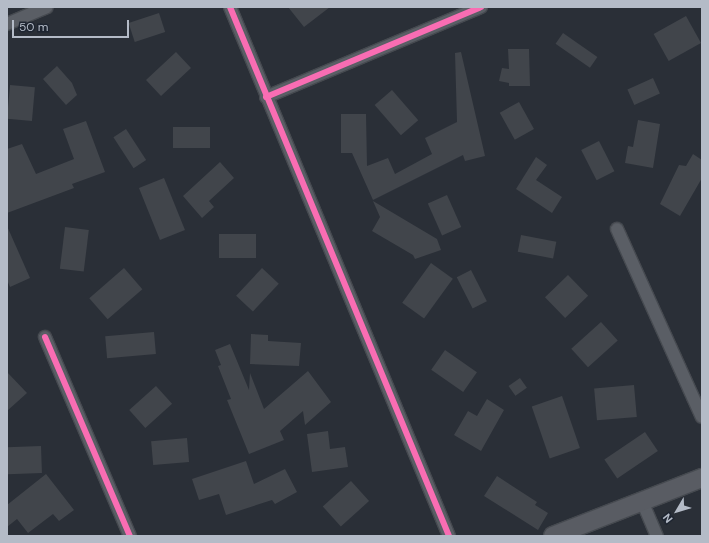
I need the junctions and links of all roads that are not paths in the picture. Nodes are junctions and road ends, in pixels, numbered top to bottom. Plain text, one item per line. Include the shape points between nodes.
1 (48, 7) edge
2 (230, 7) edge
3 (481, 7) edge
4 (7, 24) edge
5 (266, 97) junction
6 (617, 229) dead end
7 (45, 337) dead end
8 (702, 417) edge
9 (702, 478) edge
10 (642, 501) junction
11 (130, 536) edge
12 (449, 536) edge
13 (553, 536) edge
14 (657, 536) edge

1 - 4 street
2 - 5 street
3 - 5 street
5 - 12 street
6 - 8 street
7 - 11 street
9 - 10 main road
10 - 13 main road
10 - 14 street

